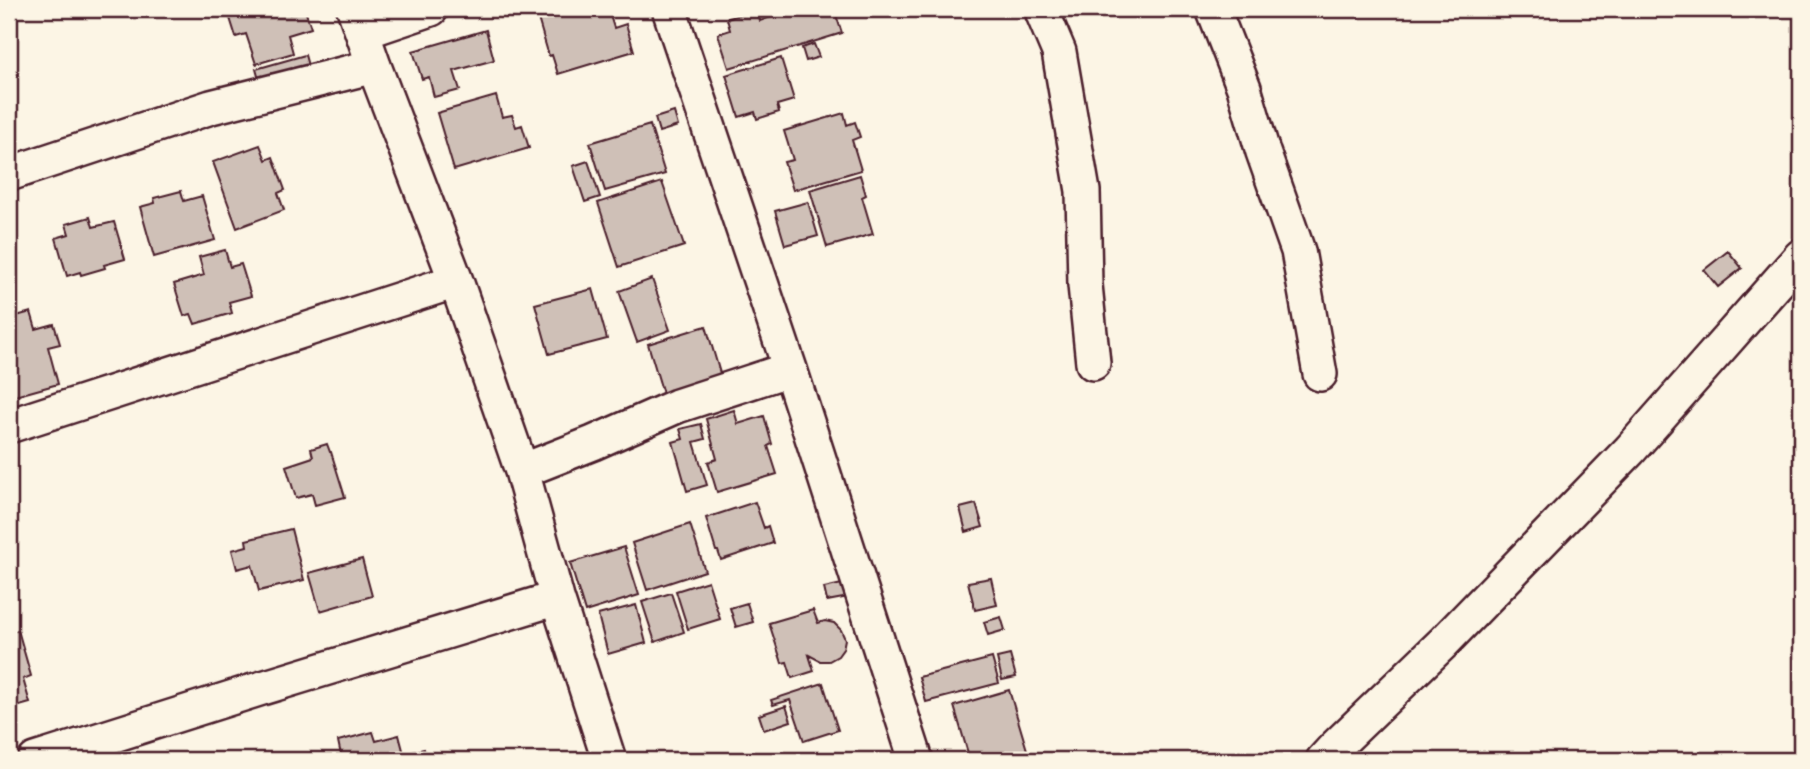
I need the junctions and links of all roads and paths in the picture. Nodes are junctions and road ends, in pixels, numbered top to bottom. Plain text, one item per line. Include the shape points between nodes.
1 (431, 9) edge
2 (668, 9) edge
3 (1042, 9) edge
4 (1213, 9) edge
5 (358, 20) edge
6 (374, 66) junction
7 (9, 174) edge
8 (1801, 256) edge
9 (456, 281) junction
10 (1093, 363) dead end
11 (790, 369) junction
12 (1320, 374) dead end
13 (9, 426) edge
14 (522, 471) junction
15 (557, 598) junction
16 (35, 760) edge
17 (609, 760) edge
18 (916, 760) edge
19 (1323, 760) edge

1 - 5 street
2 - 11 street
3 - 10 street via 1059,52 1083,191
4 - 12 street via 1298,251
5 - 6 street
6 - 7 street via 212,107
6 - 9 street
8 - 19 street via 1630,450
9 - 13 street
9 - 14 street
11 - 14 street via 677,406
11 - 18 street
14 - 15 street
15 - 16 street
15 - 17 street

